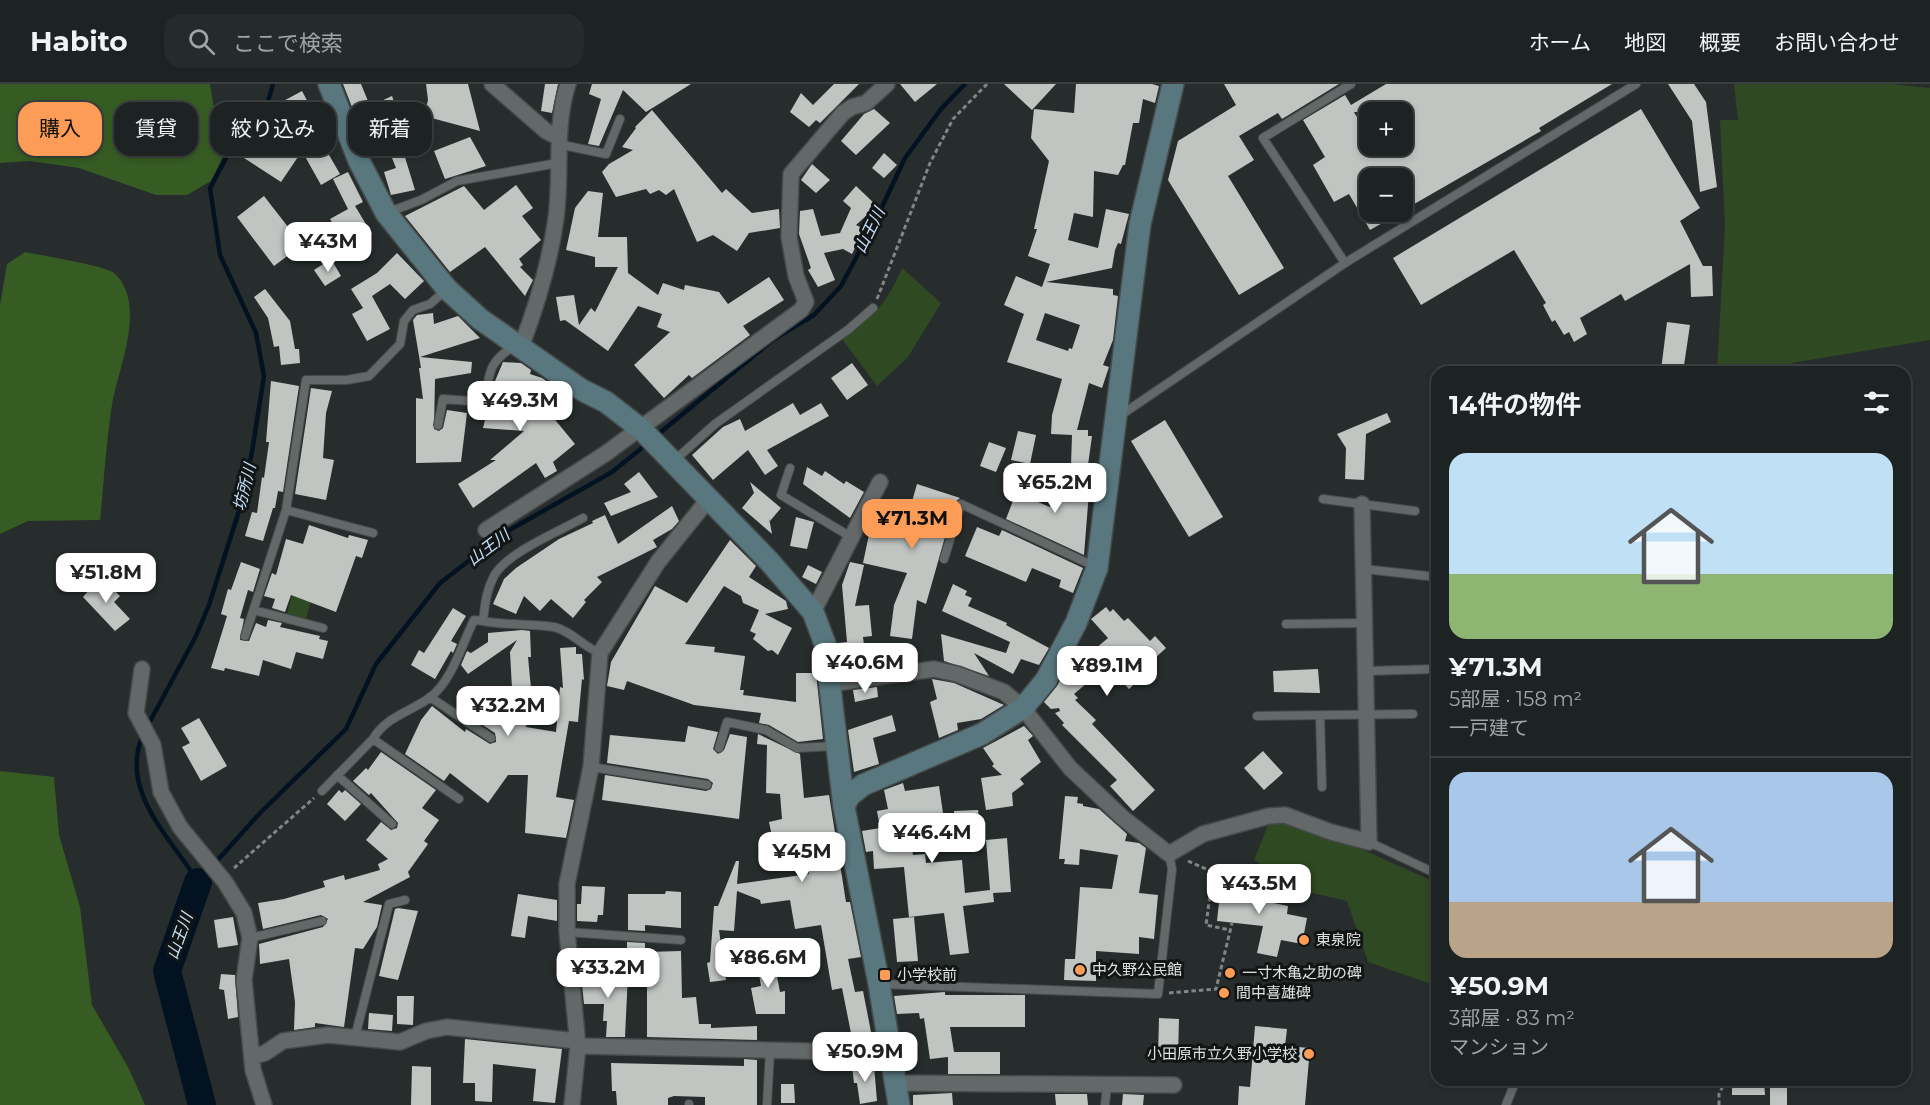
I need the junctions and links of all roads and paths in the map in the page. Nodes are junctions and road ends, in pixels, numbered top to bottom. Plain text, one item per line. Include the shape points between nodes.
1 (329, 84) edge
2 (492, 84) edge
3 (568, 84) edge
4 (887, 84) edge
5 (987, 84) edge
6 (1173, 84) edge
7 (1350, 84) edge
8 (1636, 84) edge
9 (620, 119) dead end
10 (559, 141) junction
11 (558, 163) junction
12 (386, 213) junction
13 (1345, 263) junction
14 (447, 289) junction
15 (873, 308) joint
16 (519, 346) junction
17 (1114, 420) junction
18 (438, 425) dead end
19 (641, 429) junction
20 (668, 458) junction
21 (790, 468) dead end
22 (880, 482) dead end
23 (1323, 499) dead end
24 (707, 501) junction
25 (1362, 504) junction
26 (286, 510) junction
27 (1415, 511) dead end
28 (583, 518) dead end
29 (486, 530) dead end
30 (373, 533) dead end
31 (851, 537) junction
32 (944, 559) dead end
33 (1097, 568) junction
34 (1364, 569) junction
35 (1431, 576) edge
36 (254, 610) junction
37 (813, 612) junction
38 (483, 621) junction
39 (1365, 623) junction
40 (1286, 624) dead end
41 (323, 628) dead end
42 (245, 636) dead end
43 (600, 653) junction
44 (142, 669) dead end
45 (1431, 669) edge
46 (1366, 671) junction
47 (829, 684) junction
48 (430, 697) junction
49 (1023, 708) junction
50 (1413, 714) dead end
51 (1367, 715) junction
52 (1257, 716) dead end
53 (1320, 716) junction
54 (491, 738) dead end
55 (373, 739) junction
56 (836, 746) junction
57 (719, 748) dead end
58 (591, 767) junction
59 (337, 776) junction
60 (707, 784) dead end
61 (1322, 787) dead end
62 (322, 791) joint
63 (459, 799) dead end
64 (844, 807) junction
65 (393, 824) dead end
66 (1369, 842) junction
67 (1169, 854) junction
68 (234, 868) dead end
69 (1431, 871) edge
70 (405, 900) dead end
71 (322, 921) dead end
72 (1232, 923) dead end
73 (1230, 930) junction
74 (567, 932) junction
75 (250, 938) junction
76 (681, 940) dead end
77 (879, 984) junction
78 (1158, 994) junction
79 (355, 1036) junction
80 (577, 1043) junction
81 (770, 1052) junction
82 (252, 1057) junction
83 (891, 1058) junction
84 (895, 1083) junction
85 (1107, 1085) junction
86 (1174, 1085) dead end
87 (1514, 1086) edge
88 (1723, 1086) edge
89 (264, 1105) edge
90 (572, 1105) edge
91 (767, 1105) edge
92 (899, 1105) edge
93 (1105, 1105) edge
94 (1506, 1105) edge
95 (1719, 1105) edge

1 - 12 street via 359,161
2 - 10 street
3 - 10 street
4 - 19 street via 866,103 843,113 791,174 789,237 796,276 806,302 801,310
5 - 15 path via 953,119 930,163
6 - 17 street via 1140,224
7 - 13 lane via 1263,138
8 - 13 lane
9 - 10 lane via 606,154
10 - 11 street
11 - 12 lane via 457,181
11 - 16 street via 556,216 548,258 538,300
12 - 14 street
13 - 17 lane
14 - 16 street via 480,319
14 - 26 lane via 430,304 413,310 404,321 400,344 369,376 306,380
15 - 20 lane
16 - 18 lane via 497,357 491,365 484,402 443,399
16 - 19 street
17 - 33 street
19 - 20 street
19 - 29 street
20 - 24 street
21 - 31 lane via 781,495
22 - 31 street
23 - 25 lane
24 - 37 street
24 - 43 street via 658,562
25 - 27 lane
25 - 34 street
26 - 30 lane
26 - 36 lane
28 - 38 lane via 515,556 495,573 486,592
31 - 37 street
32 - 33 lane via 961,504
33 - 49 street via 1076,623 1046,680
34 - 35 lane
34 - 39 street
36 - 41 lane
36 - 42 lane
37 - 47 street via 825,644
38 - 43 lane via 555,627
38 - 48 lane via 474,620 444,684
39 - 40 lane
39 - 46 street
43 - 58 street
44 - 75 street via 136,713 153,745 161,792 180,827 225,882 244,913
45 - 46 lane
46 - 51 street
47 - 49 street via 934,669 1004,692
47 - 56 street
48 - 54 lane
48 - 55 lane via 378,729
49 - 64 street via 982,734 863,785 849,796
49 - 67 street via 1070,768
50 - 51 lane
51 - 53 lane
51 - 66 street
52 - 53 lane
53 - 61 lane
55 - 59 lane
55 - 63 lane
56 - 57 lane via 797,748 766,730 727,722
56 - 64 street
58 - 60 lane
58 - 74 street via 567,884
59 - 62 lane
59 - 65 lane
62 - 68 path
64 - 77 street
66 - 67 street via 1285,815 1203,834
66 - 69 lane
67 - 73 path via 1213,872 1206,926
67 - 78 lane via 1172,869
70 - 79 lane via 389,904
71 - 75 lane
72 - 73 path
73 - 78 path via 1216,989
74 - 76 lane
74 - 80 street
75 - 82 street via 244,980
77 - 78 lane
77 - 83 street
79 - 80 street via 400,1042 447,1027
79 - 82 street via 283,1041
80 - 81 street
80 - 90 street
81 - 83 street
81 - 91 lane
82 - 89 street
83 - 84 street
84 - 85 street
84 - 92 street
85 - 86 street
85 - 93 lane
87 - 94 lane
88 - 95 path

